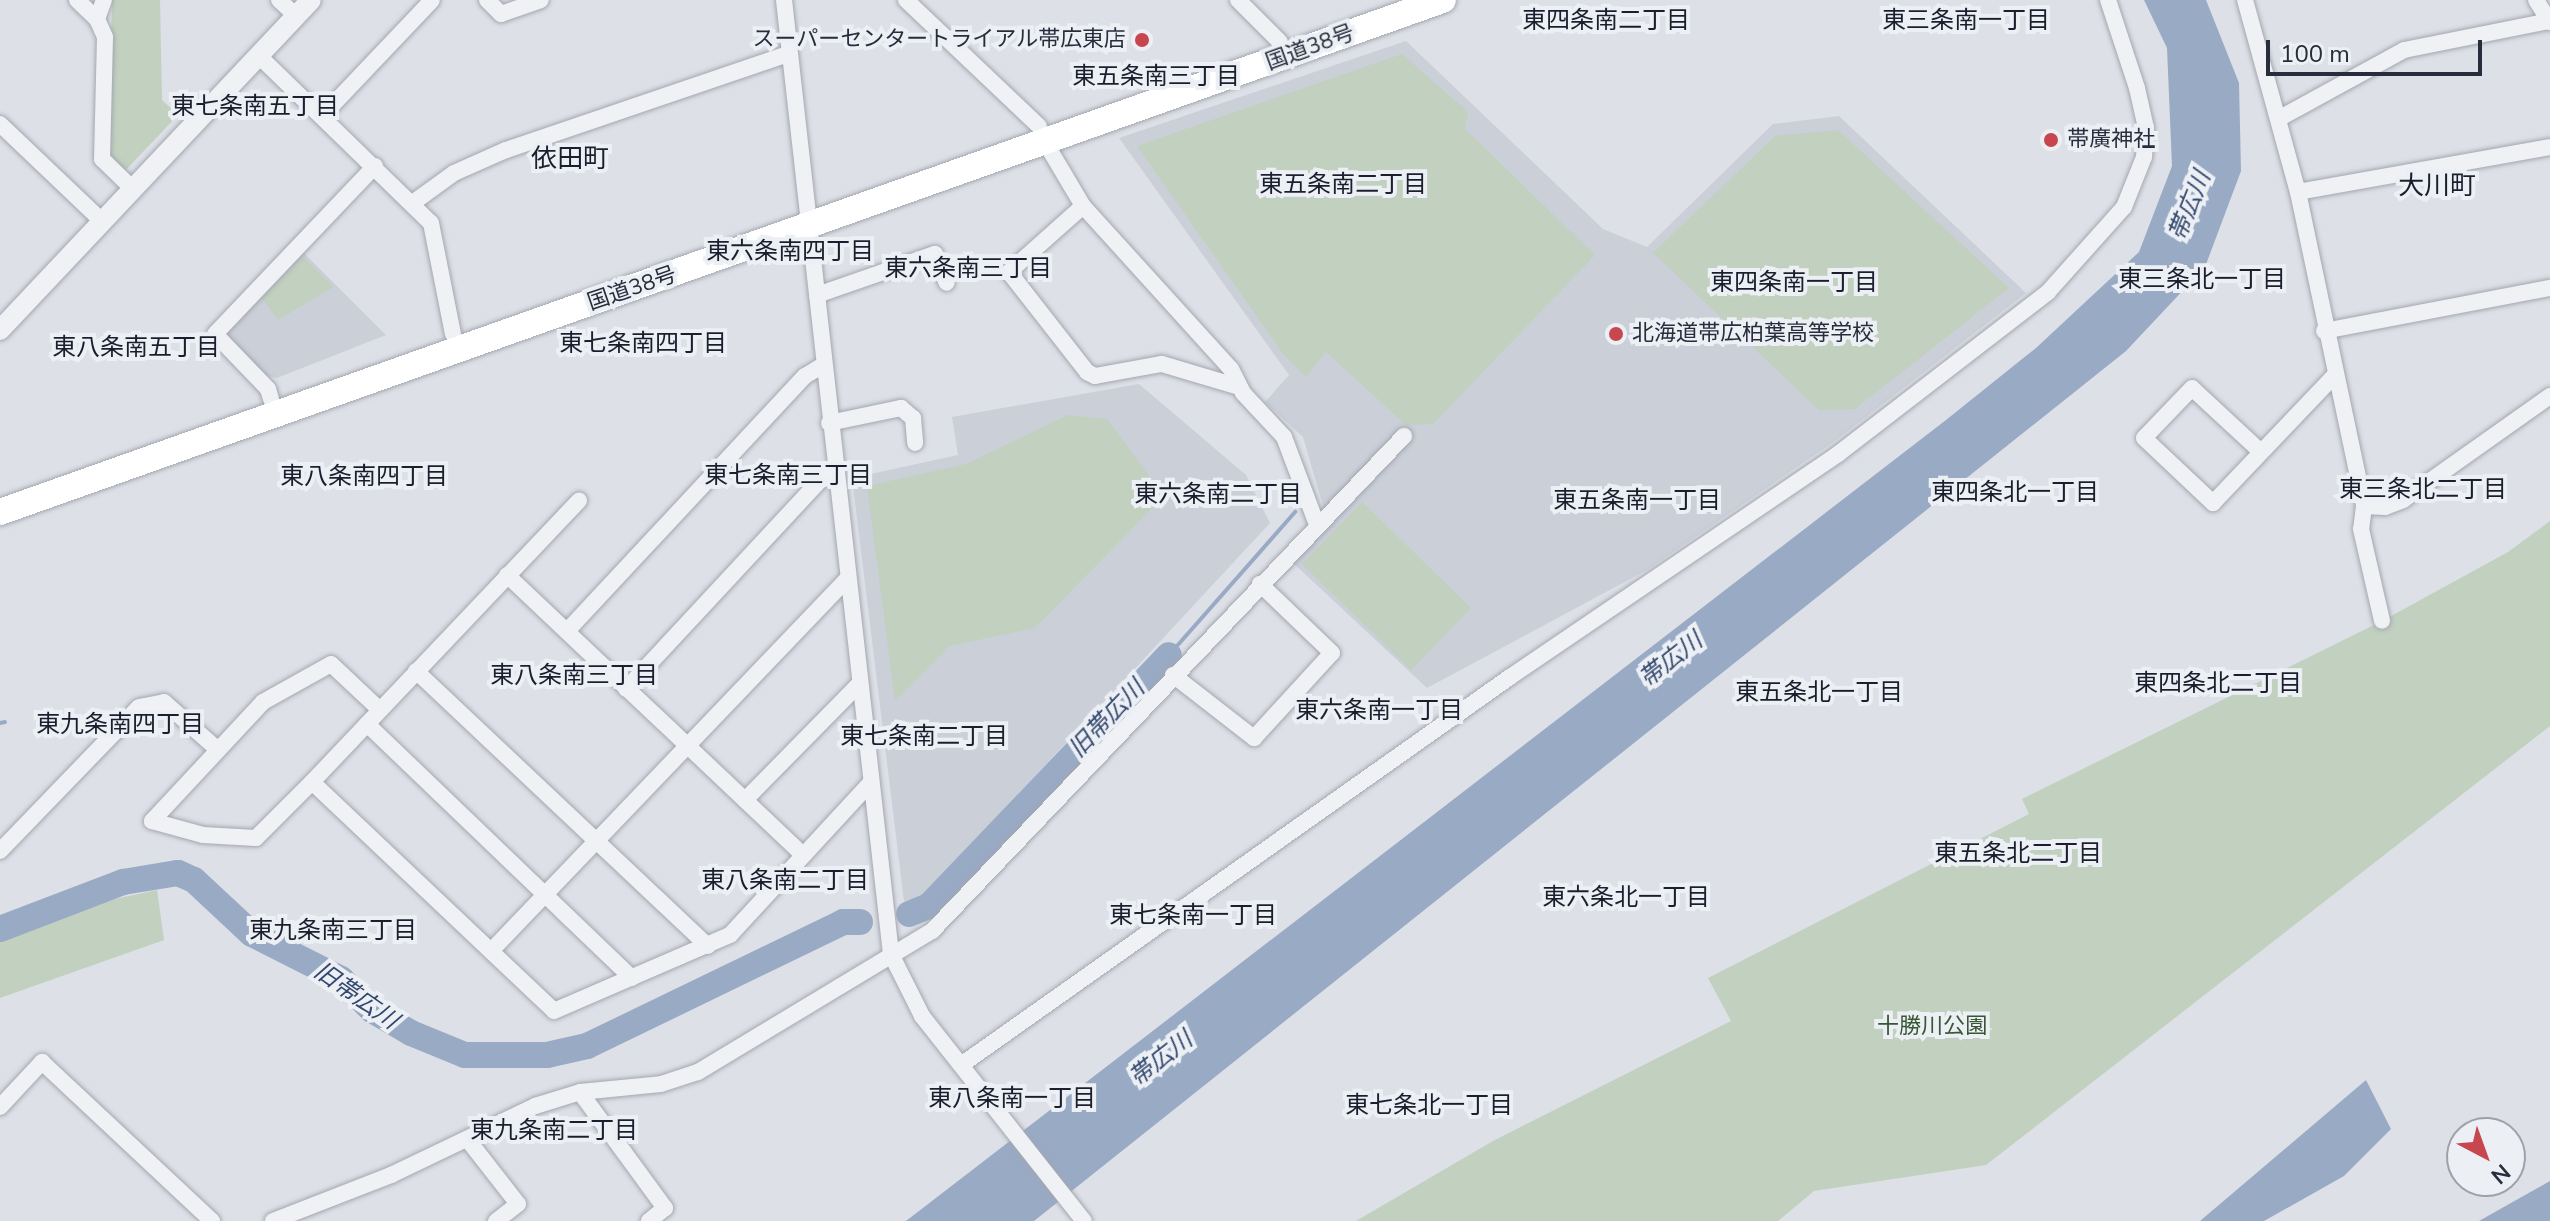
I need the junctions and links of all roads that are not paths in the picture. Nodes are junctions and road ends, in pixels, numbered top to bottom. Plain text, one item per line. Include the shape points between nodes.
1 (77, 0) edge
2 (104, 0) edge
3 (279, 0) edge
4 (311, 0) edge
5 (432, 0) edge
6 (487, 0) edge
7 (541, 0) edge
8 (784, 0) edge
9 (906, 0) edge
10 (1238, 0) edge
11 (1395, 0) edge
12 (1443, 0) edge
13 (2108, 0) edge
14 (2245, 0) edge
15 (2536, 0) edge
16 (296, 16) junction
17 (97, 19) junction
18 (2550, 22) edge
19 (1280, 42) junction
20 (788, 54) junction
21 (258, 55) junction
22 (323, 115) junction
23 (2280, 118) junction
24 (0, 124) edge
25 (1042, 134) junction
26 (2550, 147) edge
27 (375, 166) junction
28 (133, 189) junction
29 (2298, 192) junction
30 (414, 202) junction
31 (1083, 206) junction
32 (809, 218) junction
33 (102, 221) junction
34 (947, 283) dead end
35 (2550, 288) edge
36 (817, 295) junction
37 (1, 328) edge
38 (2324, 331) junction
39 (453, 334) junction
40 (823, 365) junction
41 (2334, 376) junction
42 (1239, 387) junction
43 (2550, 396) edge
44 (271, 399) junction
45 (829, 423) junction
46 (1404, 436) dead end
47 (915, 443) dead end
48 (2261, 452) junction
49 (835, 474) junction
50 (0, 497) edge
51 (579, 501) dead end
52 (2364, 506) junction
53 (0, 512) edge
54 (1317, 525) junction
55 (507, 575) junction
56 (848, 578) junction
57 (1260, 584) junction
58 (2382, 621) dead end
59 (567, 631) junction
60 (416, 671) junction
61 (1173, 675) junction
62 (860, 683) junction
63 (626, 689) junction
64 (380, 710) junction
65 (367, 724) junction
66 (685, 745) junction
67 (217, 749) junction
68 (312, 782) junction
69 (871, 782) junction
70 (745, 800) junction
71 (596, 839) junction
72 (0, 851) edge
73 (802, 854) junction
74 (545, 893) junction
75 (708, 946) junction
76 (491, 951) junction
77 (891, 954) junction
78 (632, 978) junction
79 (964, 1069) junction
80 (580, 1092) junction
81 (0, 1107) edge
82 (468, 1140) junction
83 (212, 1221) edge
84 (273, 1221) edge
85 (496, 1221) edge
86 (649, 1221) edge
87 (1084, 1221) edge

1 - 17 street
2 - 17 street via 105,10
3 - 16 street
4 - 16 street
5 - 22 street
6 - 7 street via 501,14
8 - 20 street
9 - 25 street
10 - 19 street
11 - 19 highway, 国道38号
12 - 25 highway, 国道38号
13 - 79 street via 2137,88 2146,128 2144,157 2124,207 2048,292 1815,470 1510,677
14 - 23 street
15 - 18 street
16 - 21 street
17 - 28 street via 105,37 102,159
18 - 23 street via 2404,50
19 - 25 highway, 国道38号
20 - 30 street via 506,150 454,173
20 - 32 street
21 - 22 street
21 - 28 street
22 - 27 street
23 - 29 street
24 - 33 street
25 - 31 street
25 - 32 highway, 国道38号
26 - 29 street
27 - 30 street
27 - 44 street via 215,334 268,389
28 - 33 street
29 - 38 street
30 - 39 street via 431,223
31 - 42 street via 1231,369
31 - 42 street via 1009,272 1087,372 1095,376 1162,364
32 - 36 street
32 - 39 highway, 国道38号
32 - 53 highway, 国道38号
33 - 37 street
34 - 36 street via 935,254
35 - 38 street
36 - 40 street
38 - 41 street
39 - 44 highway, 国道38号
40 - 45 street
40 - 59 street via 805,376
41 - 48 street
41 - 52 street
42 - 54 street via 1294,451
43 - 52 street via 2403,500 2385,507
44 - 50 highway, 国道38号
45 - 47 street via 901,408 913,418
45 - 49 street
46 - 54 street
48 - 48 street via 2192,388 2144,438 2213,503
49 - 56 street
49 - 63 street via 819,481
51 - 55 street
52 - 58 street via 2361,529
54 - 57 street
55 - 59 street
55 - 60 street
56 - 62 street
56 - 66 street
57 - 61 street
57 - 61 street via 1332,653 1254,738
59 - 63 street
60 - 64 street
60 - 71 street
61 - 77 street via 932,931
62 - 69 street
62 - 70 street
63 - 66 street
64 - 65 street
64 - 67 street via 331,664 263,702
65 - 68 street
65 - 74 street
66 - 70 street
66 - 71 street
67 - 68 street via 152,821 203,835 256,838
67 - 72 street via 164,702 139,707
68 - 76 street
69 - 73 street
69 - 77 street
70 - 73 street
71 - 74 street
71 - 75 street
73 - 75 street via 730,935
74 - 76 street
74 - 78 street
75 - 78 street
76 - 78 street via 554,1011
77 - 79 street via 922,1016
77 - 80 street via 698,1072 647,1086
79 - 87 street
80 - 82 street via 535,1106
80 - 86 street via 665,1208
81 - 83 street via 42,1062
82 - 84 street
82 - 85 street via 518,1204

